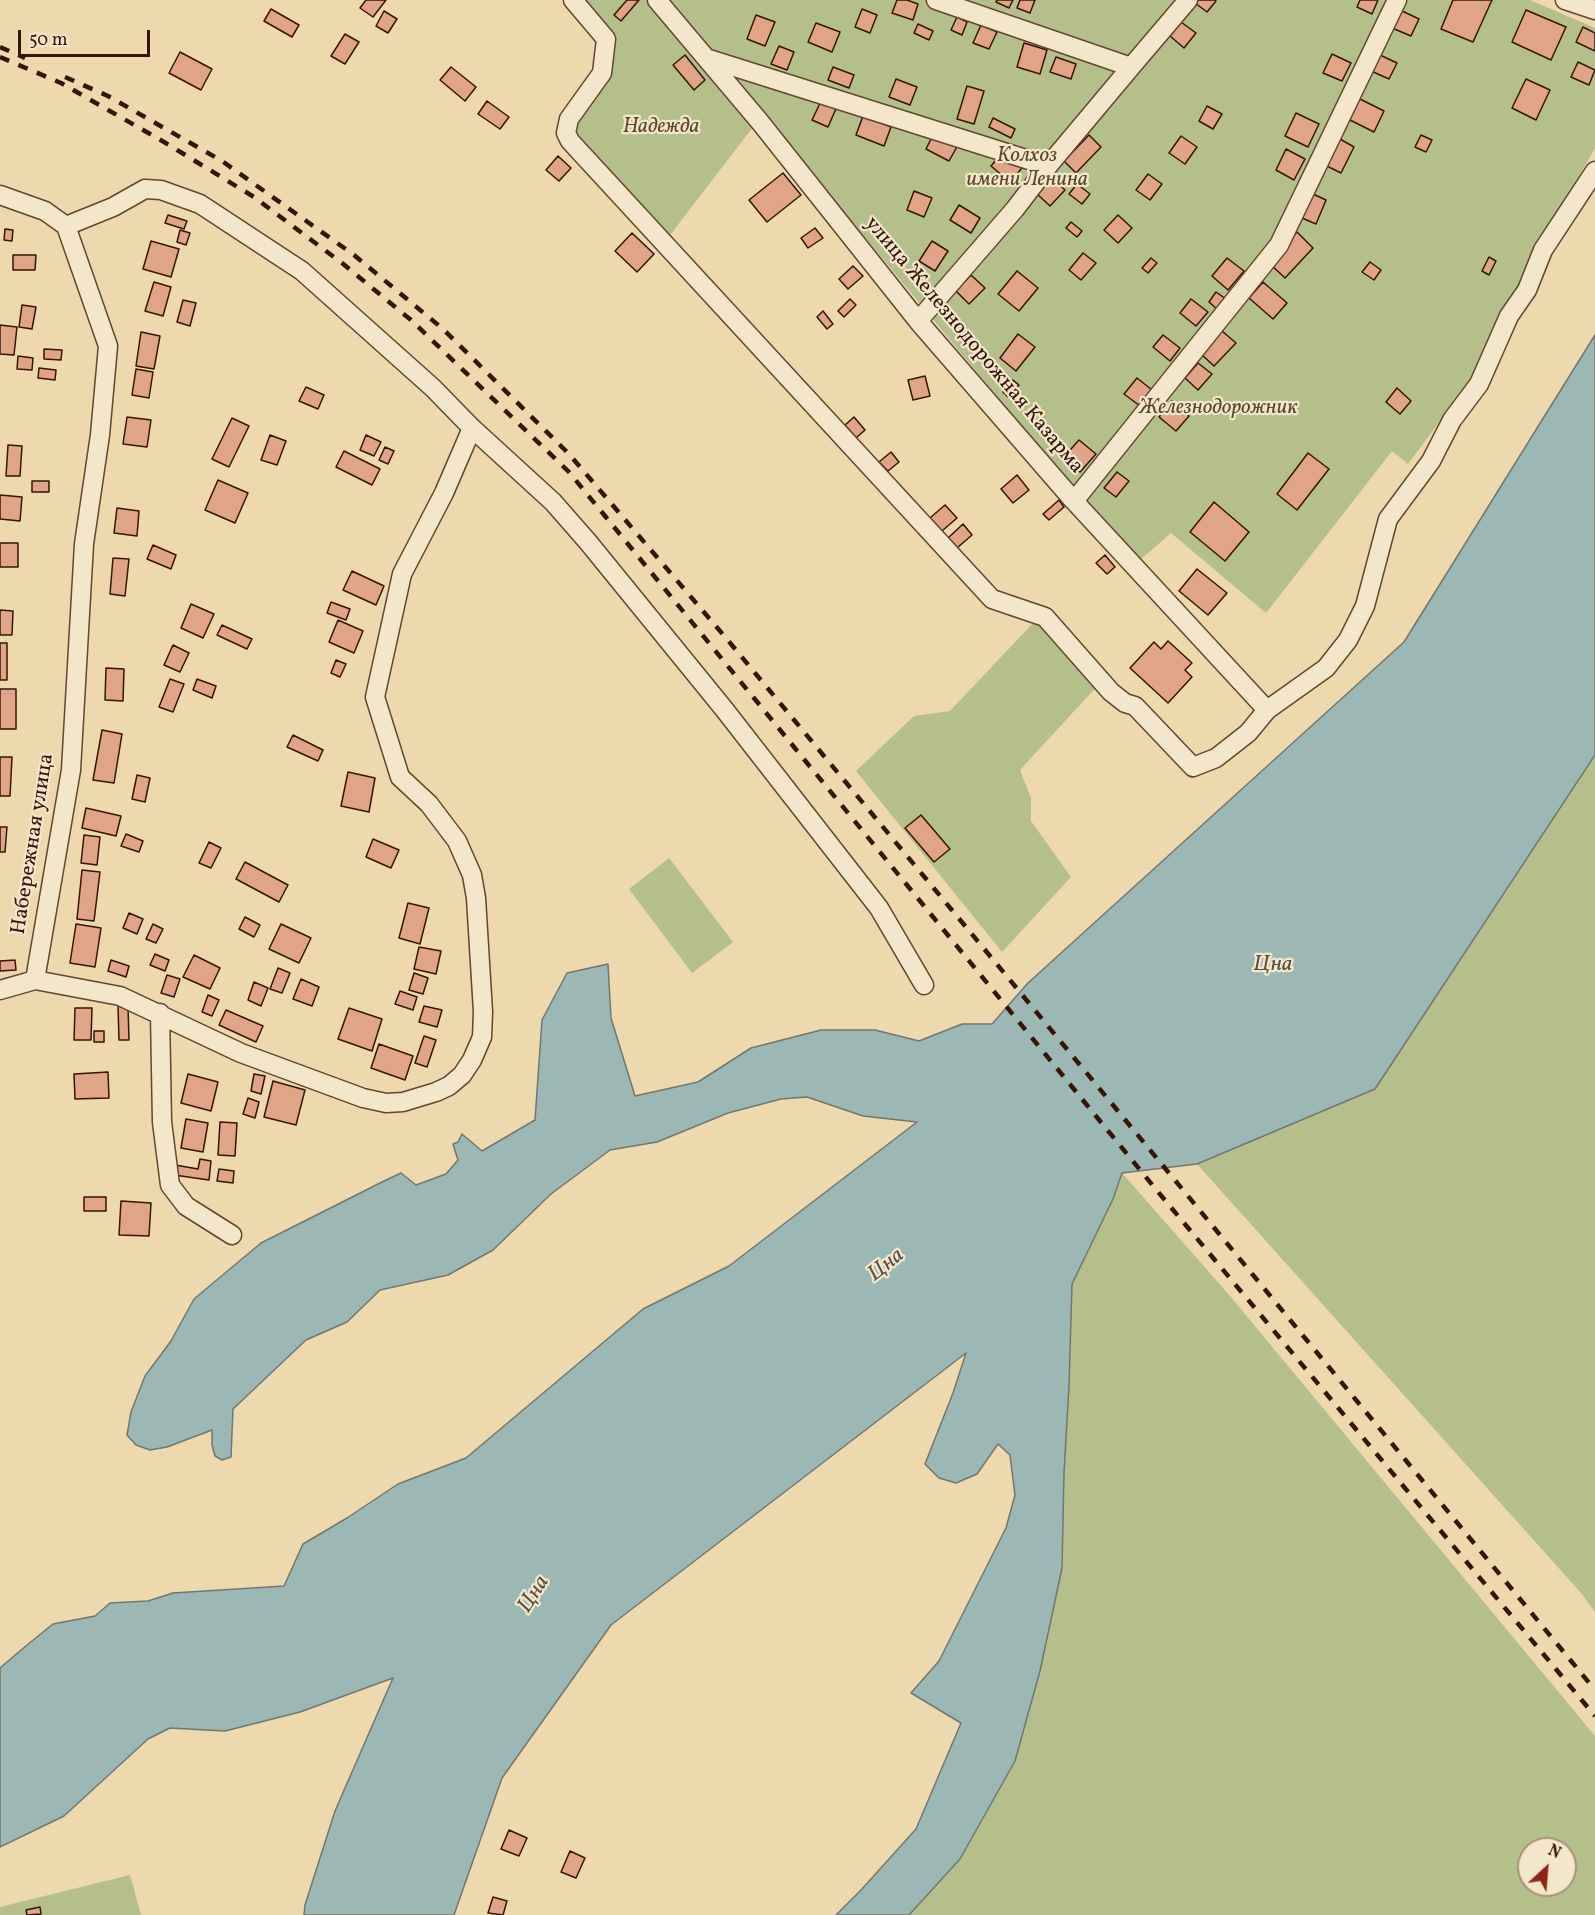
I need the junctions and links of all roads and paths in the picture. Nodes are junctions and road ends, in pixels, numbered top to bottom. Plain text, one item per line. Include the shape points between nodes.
1 (573, 0) edge
2 (657, 0) edge
3 (936, 0) edge
4 (1188, 0) edge
5 (1396, 0) edge
6 (1565, 0) edge
7 (1595, 10) edge
8 (705, 58) junction
9 (1131, 67) junction
10 (1048, 166) junction
11 (1595, 171) edge
12 (0, 195) edge
13 (66, 226) junction
14 (918, 321) junction
15 (472, 428) junction
16 (1074, 501) junction
17 (1267, 710) junction
18 (35, 980) junction
19 (924, 985) dead end
20 (0, 990) edge
21 (160, 1013) junction
22 (232, 1235) dead end

1 - 17 street via 606,39 603,73 569,119 566,133 570,141 992,599 1045,616 1111,692 1136,706 1193,767 1216,758 1248,733
2 - 8 street, улица Железнодорожная Казарма
3 - 9 street
4 - 9 street
5 - 16 street via 1279,245
6 - 7 street
8 - 10 street
8 - 14 street, улица Железнодорожная Казарма
9 - 10 street
10 - 14 street
11 - 17 street via 1543,250 1479,384 1452,420 1431,461 1388,519 1365,606 1348,640 1326,668
12 - 13 street via 45,211
13 - 15 street via 145,189 161,190 200,204 302,271
13 - 18 street, Набережная улица via 108,346 84,544 71,770
14 - 16 street, улица Железнодорожная Казарма
15 - 19 street via 553,502 724,709 879,908
15 - 21 street via 444,493 402,573 375,697 400,777 429,804 457,841 472,875 483,1012 482,1037 472,1060 449,1086 403,1102 386,1103 242,1053
16 - 17 street, улица Железнодорожная Казарма
18 - 20 street
18 - 21 street via 120,996
21 - 22 street via 162,1122 170,1185 186,1206

